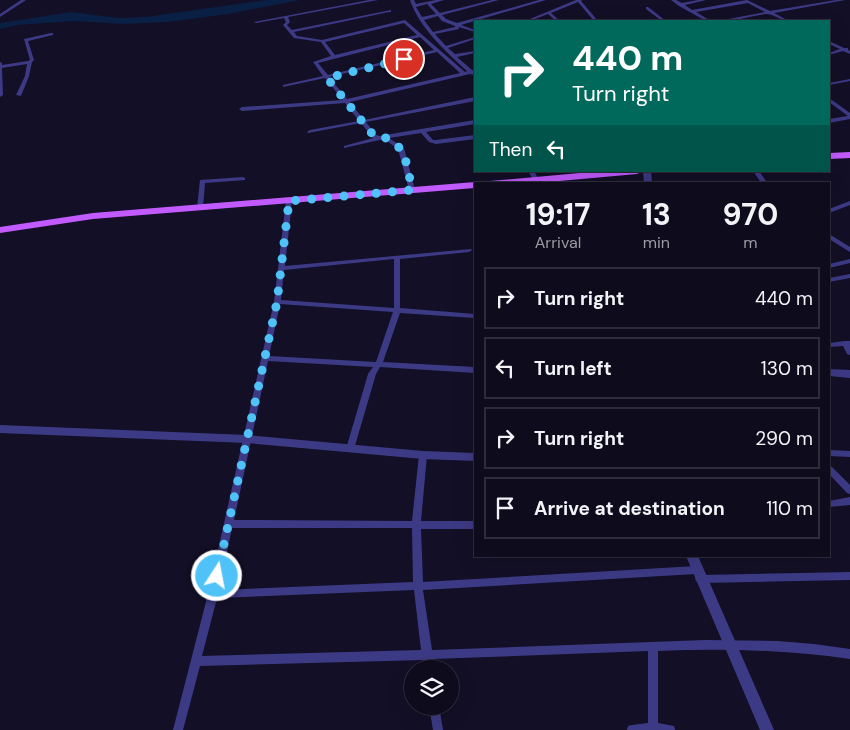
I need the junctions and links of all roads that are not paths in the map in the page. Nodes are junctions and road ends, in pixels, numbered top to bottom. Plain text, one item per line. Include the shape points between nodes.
1 (24, 0) edge
2 (376, 0) edge
3 (412, 0) edge
4 (442, 0) edge
5 (495, 0) edge
6 (544, 0) edge
7 (673, 0) edge
8 (704, 0) edge
9 (813, 0) edge
10 (843, 0) edge
11 (580, 1) edge
12 (746, 1) edge
13 (428, 3) junction
14 (680, 4) junction
15 (820, 5) junction
16 (413, 6) junction
17 (648, 8) dead end
18 (390, 11) dead end
19 (692, 11) junction
20 (550, 13) junction
21 (440, 14) junction
22 (772, 14) junction
23 (0, 16) edge
24 (286, 18) junction
25 (421, 18) junction
26 (478, 20) edge
27 (536, 20) edge
28 (557, 20) edge
29 (595, 20) edge
30 (663, 20) edge
31 (707, 20) edge
32 (727, 20) edge
33 (785, 20) edge
34 (474, 21) edge
35 (256, 22) dead end
36 (458, 26) junction
37 (291, 31) junction
38 (474, 31) edge
39 (51, 34) dead end
40 (434, 34) junction
41 (421, 35) junction
42 (474, 38) edge
43 (322, 41) junction
44 (830, 42) edge
45 (447, 47) junction
46 (847, 49) edge
47 (438, 50) junction
48 (474, 52) edge
49 (850, 53) edge
50 (830, 54) edge
51 (454, 56) junction
52 (334, 57) junction
53 (30, 62) junction
54 (0, 66) edge
55 (474, 72) edge
56 (463, 73) junction
57 (327, 78) junction
58 (850, 80) edge
59 (830, 84) edge
60 (285, 86) dead end
61 (0, 95) edge
62 (18, 95) dead end
63 (474, 99) edge
64 (347, 101) junction
65 (830, 101) edge
66 (242, 110) dead end
67 (850, 116) edge
68 (364, 121) junction
69 (830, 121) edge
70 (474, 122) edge
71 (422, 131) junction
72 (310, 132) dead end
73 (474, 137) edge
74 (378, 138) junction
75 (386, 138) junction
76 (346, 147) dead end
77 (830, 155) edge
78 (848, 156) edge
79 (615, 172) edge
80 (593, 173) edge
81 (534, 176) edge
82 (243, 178) dead end
83 (501, 182) edge
84 (474, 185) edge
85 (412, 190) junction
86 (289, 201) junction
87 (850, 203) edge
88 (200, 208) junction
89 (830, 211) edge
90 (0, 230) edge
91 (830, 237) edge
92 (469, 250) dead end
93 (850, 250) edge
94 (397, 258) junction
95 (850, 261) edge
96 (830, 266) edge
97 (281, 268) junction
98 (850, 276) edge
99 (830, 280) edge
100 (277, 302) junction
101 (397, 311) junction
102 (474, 316) edge
103 (847, 343) edge
104 (830, 345) edge
105 (850, 352) edge
106 (264, 358) junction
107 (379, 363) junction
108 (474, 370) edge
109 (830, 373) edge
110 (850, 374) edge
111 (0, 429) edge
112 (248, 438) junction
113 (350, 449) junction
114 (830, 453) edge
115 (850, 454) edge
116 (423, 455) junction
117 (474, 456) edge
118 (830, 469) edge
119 (850, 491) edge
120 (850, 501) edge
121 (830, 504) edge
122 (228, 524) junction
123 (474, 525) edge
124 (416, 526) junction
125 (692, 557) edge
126 (698, 575) junction
127 (850, 576) edge
128 (418, 586) junction
129 (214, 594) junction
130 (729, 643) junction
131 (653, 647) junction
132 (850, 654) edge
133 (427, 656) junction
134 (428, 660) edge
135 (197, 661) junction
136 (436, 715) edge
137 (653, 729) edge
138 (178, 730) edge
139 (438, 730) edge
140 (632, 730) edge
141 (670, 730) edge
142 (768, 730) edge

1 - 23 street
2 - 24 street
3 - 16 street
4 - 13 street
5 - 21 street
6 - 26 street
7 - 14 street
8 - 14 street
9 - 15 street
10 - 15 street
11 - 20 street
11 - 29 street
12 - 19 street
12 - 22 street
13 - 16 street
13 - 21 street
14 - 19 street
15 - 22 street
16 - 25 street
17 - 30 street
18 - 37 street
19 - 31 street
20 - 27 street
20 - 28 street
21 - 25 street
21 - 36 street via 444,20
22 - 32 street
22 - 33 street
24 - 35 street
24 - 37 street via 288,22 285,25
25 - 40 street
34 - 36 street
36 - 38 street
36 - 40 street
37 - 43 street via 296,37
39 - 53 street via 26,40
40 - 45 street
41 - 43 street via 405,21
41 - 47 street
41 - 52 street
42 - 45 street
43 - 52 street
44 - 46 street
45 - 51 street
46 - 49 street
46 - 50 street
47 - 56 street
47 - 57 street
48 - 51 street
51 - 55 street
52 - 57 street via 315,62
53 - 54 street
53 - 62 street
54 - 61 street
55 - 56 street
56 - 64 street
57 - 60 street
57 - 64 street
58 - 59 street
63 - 68 street
64 - 66 street
64 - 68 street
65 - 67 street
67 - 69 street
68 - 72 street
68 - 74 street
70 - 71 street
71 - 73 street via 436,142
71 - 75 street
74 - 75 street
74 - 76 street
75 - 85 street via 401,148
77 - 78 main road
79 - 80 main road
80 - 81 main road
81 - 83 main road
82 - 88 street via 202,181
84 - 85 main road
85 - 86 main road
86 - 88 main road
86 - 97 street
87 - 89 street
88 - 90 main road via 68,219
91 - 93 street
92 - 94 street
94 - 97 street
94 - 101 street
95 - 96 street
97 - 100 street
98 - 99 street
100 - 101 street
100 - 106 street
101 - 102 street
101 - 107 street
103 - 104 street
103 - 105 street
106 - 107 street
106 - 112 street
107 - 108 street
107 - 113 street via 372,374
109 - 110 street
111 - 112 street
112 - 113 street
112 - 122 street
113 - 116 street
114 - 115 street
116 - 117 street
116 - 124 street
118 - 119 street
120 - 121 street
122 - 124 street
122 - 129 street
123 - 124 street
124 - 128 street
125 - 126 street
126 - 127 street
126 - 128 street
126 - 130 street
128 - 129 street
128 - 133 street
129 - 135 street
130 - 131 street
130 - 132 street
130 - 142 street
131 - 133 street
131 - 137 street
133 - 134 street
133 - 135 street
135 - 138 street
136 - 139 street
137 - 140 street
137 - 141 street

